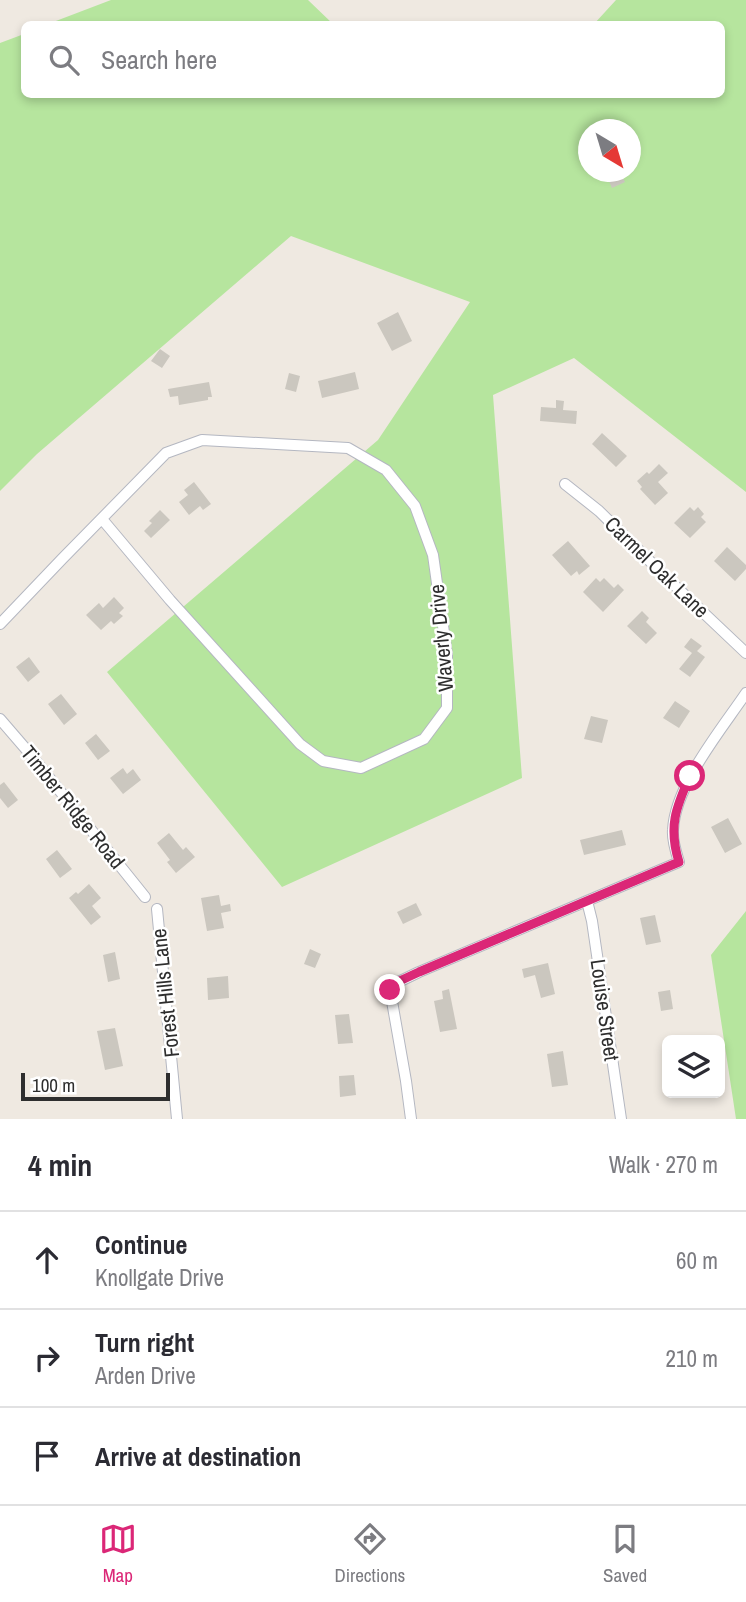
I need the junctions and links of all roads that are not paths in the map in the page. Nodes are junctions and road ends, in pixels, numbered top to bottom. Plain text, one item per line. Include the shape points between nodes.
1 (565, 484) dead end
2 (102, 519) junction
3 (0, 624) edge
4 (746, 653) edge
5 (746, 693) edge
6 (0, 719) edge
7 (145, 897) dead end
8 (587, 901) junction
9 (157, 909) dead end
10 (177, 1119) edge
11 (411, 1119) edge
12 (621, 1119) edge

1 - 4 street, Carmel Oak Lane
2 - 2 street, Waverly Drive via 166,453 202,440 348,448 386,470 415,506 433,555 447,654 447,708 425,739 361,768 323,761 300,744
2 - 3 street, Waverly Drive
5 - 8 street via 690,776 682,796 673,830 679,862
6 - 7 street, Timber Ridge Road
8 - 11 street via 390,986
8 - 12 street, Louise Street
9 - 10 street, Forest Hills Lane

